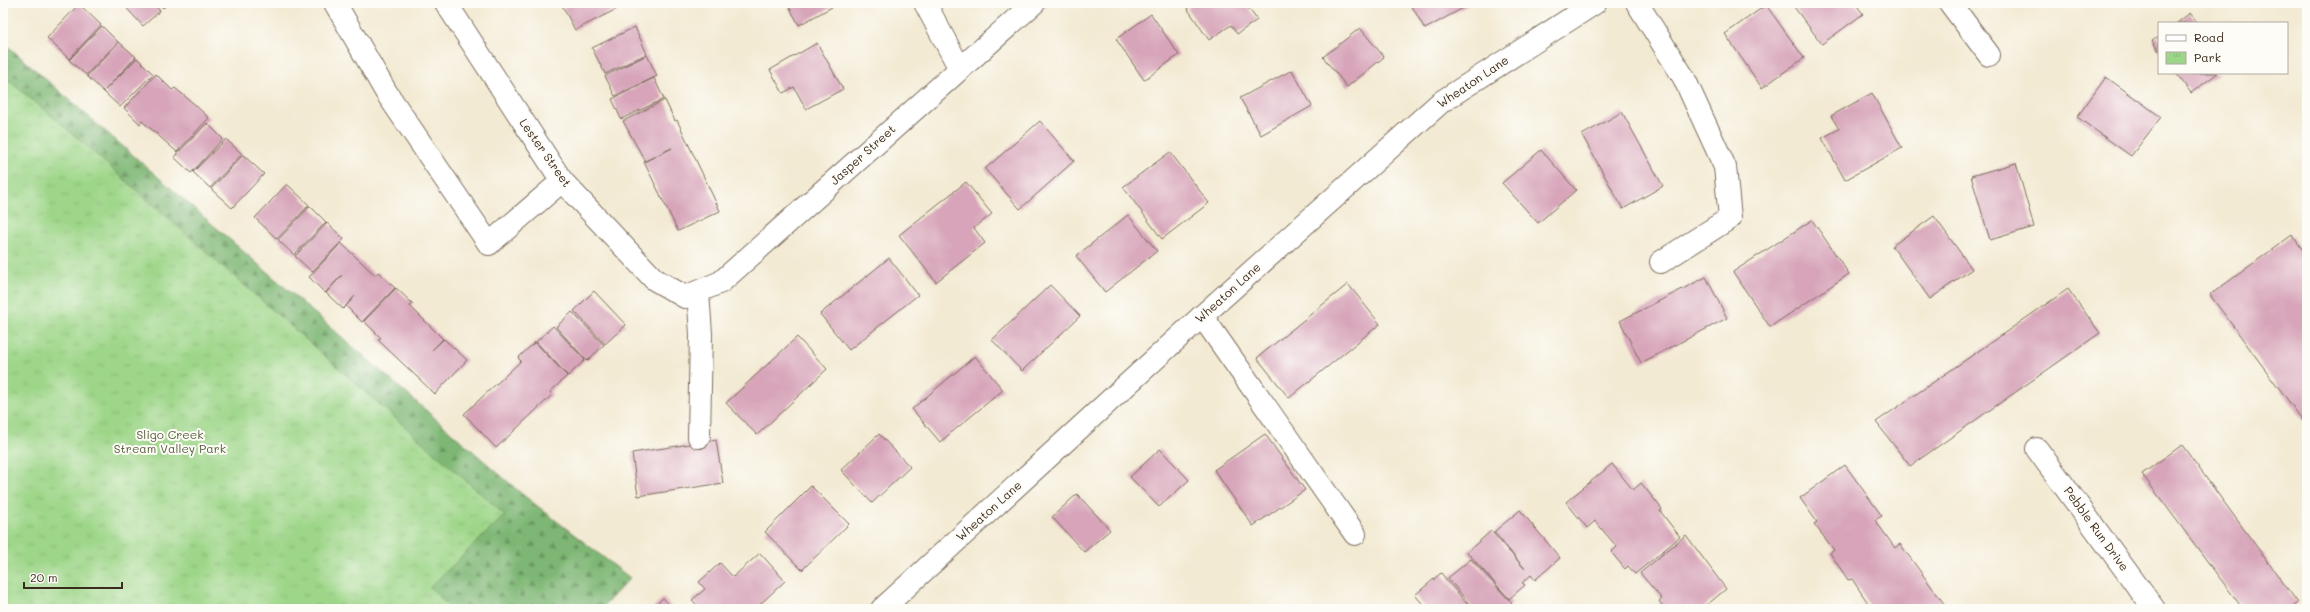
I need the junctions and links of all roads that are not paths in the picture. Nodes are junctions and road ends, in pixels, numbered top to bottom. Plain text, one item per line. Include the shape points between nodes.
1 (335, 3) edge
2 (446, 3) edge
3 (925, 3) edge
4 (1034, 3) edge
5 (1637, 3) edge
6 (1950, 3) edge
7 (1582, 6) edge
8 (1989, 55) dead end
9 (960, 69) junction
10 (562, 181) junction
11 (1661, 262) dead end
12 (692, 295) junction
13 (1202, 316) junction
14 (699, 437) dead end
15 (2037, 449) dead end
16 (1355, 534) dead end
17 (882, 609) edge
18 (2154, 609) edge

1 - 10 street via 386,92 489,244
2 - 10 street, Lester Street
3 - 9 street
4 - 9 street, Jasper Street
5 - 11 street via 1684,78 1725,167 1730,218
6 - 8 street
7 - 13 street, Wheaton Lane via 1441,102
9 - 12 street, Jasper Street via 721,282
10 - 12 street, Lester Street via 654,279
12 - 14 street via 701,334
13 - 16 street
13 - 17 street, Wheaton Lane
15 - 18 street, Pebble Run Drive

